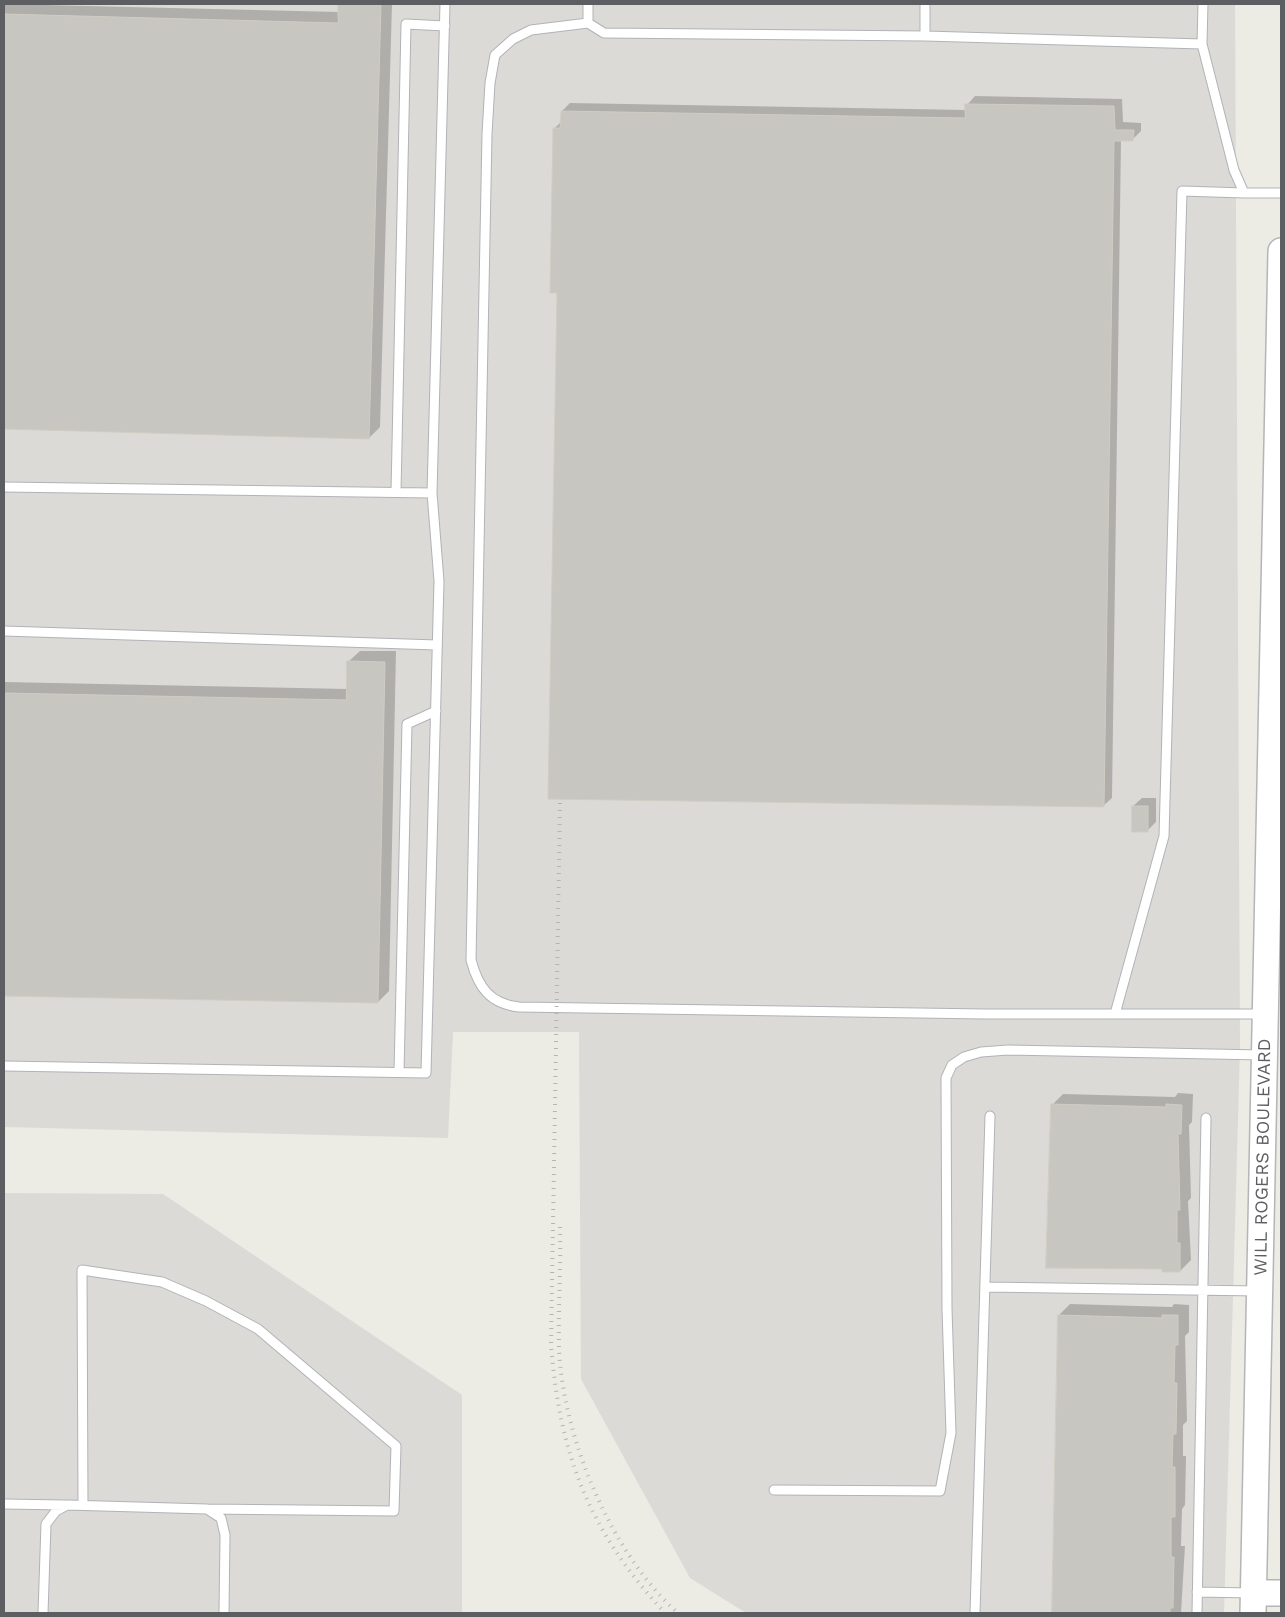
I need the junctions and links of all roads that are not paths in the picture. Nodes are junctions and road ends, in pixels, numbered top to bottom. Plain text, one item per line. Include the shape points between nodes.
1 (445, 4) edge
2 (588, 4) edge
3 (926, 4) edge
4 (1203, 4) edge
5 (588, 22) junction
6 (445, 26) junction
7 (924, 36) junction
8 (1202, 44) junction
9 (1244, 193) junction
10 (1281, 193) edge
11 (1281, 251) edge
12 (4, 487) edge
13 (396, 492) junction
14 (432, 493) junction
15 (4, 631) edge
16 (437, 645) junction
17 (436, 711) junction
18 (1115, 1014) junction
19 (1274, 1015) edge
20 (1266, 1055) junction
21 (4, 1066) edge
22 (399, 1072) junction
23 (990, 1116) dead end
24 (1206, 1118) dead end
25 (986, 1288) junction
26 (1204, 1290) junction
27 (1271, 1291) edge
28 (774, 1490) dead end
29 (4, 1504) edge
30 (67, 1505) junction
31 (83, 1505) junction
32 (207, 1509) junction
33 (1197, 1592) junction
34 (1281, 1593) edge
35 (1254, 1603) edge
36 (43, 1613) edge
37 (224, 1613) edge
38 (975, 1613) edge
39 (1197, 1613) edge

1 - 6 lane
2 - 5 lane
3 - 7 lane
4 - 8 lane
5 - 7 lane via 604,33
5 - 18 lane via 531,30 512,39 495,55 490,83 471,960 482,990 506,1006 519,1008
6 - 13 lane via 406,24
6 - 14 lane
7 - 8 lane
8 - 9 lane via 1234,170
9 - 10 lane
9 - 18 lane via 1182,191 1164,836
11 - 19 main road, WILL ROGERS BOULEVARD
12 - 13 lane
13 - 14 lane
14 - 16 lane via 439,581
15 - 16 lane
16 - 17 lane
17 - 22 lane via 407,724
17 - 22 lane via 426,1073
18 - 19 lane
19 - 20 main road, WILL ROGERS BOULEVARD
20 - 27 main road, WILL ROGERS BOULEVARD
20 - 28 lane via 1008,1050 981,1052 952,1065 946,1078 951,1433 940,1491
21 - 22 lane
23 - 25 lane
24 - 26 lane
25 - 26 lane
25 - 38 lane
26 - 27 lane
26 - 33 lane
27 - 35 main road, WILL ROGERS BOULEVARD
29 - 30 lane
30 - 31 lane
30 - 36 lane via 56,1510 46,1524
31 - 32 lane
31 - 32 lane via 82,1270 162,1282 249,1324 396,1446 394,1511
32 - 37 lane via 221,1518 225,1535
33 - 35 lane
33 - 39 lane
34 - 35 main road

